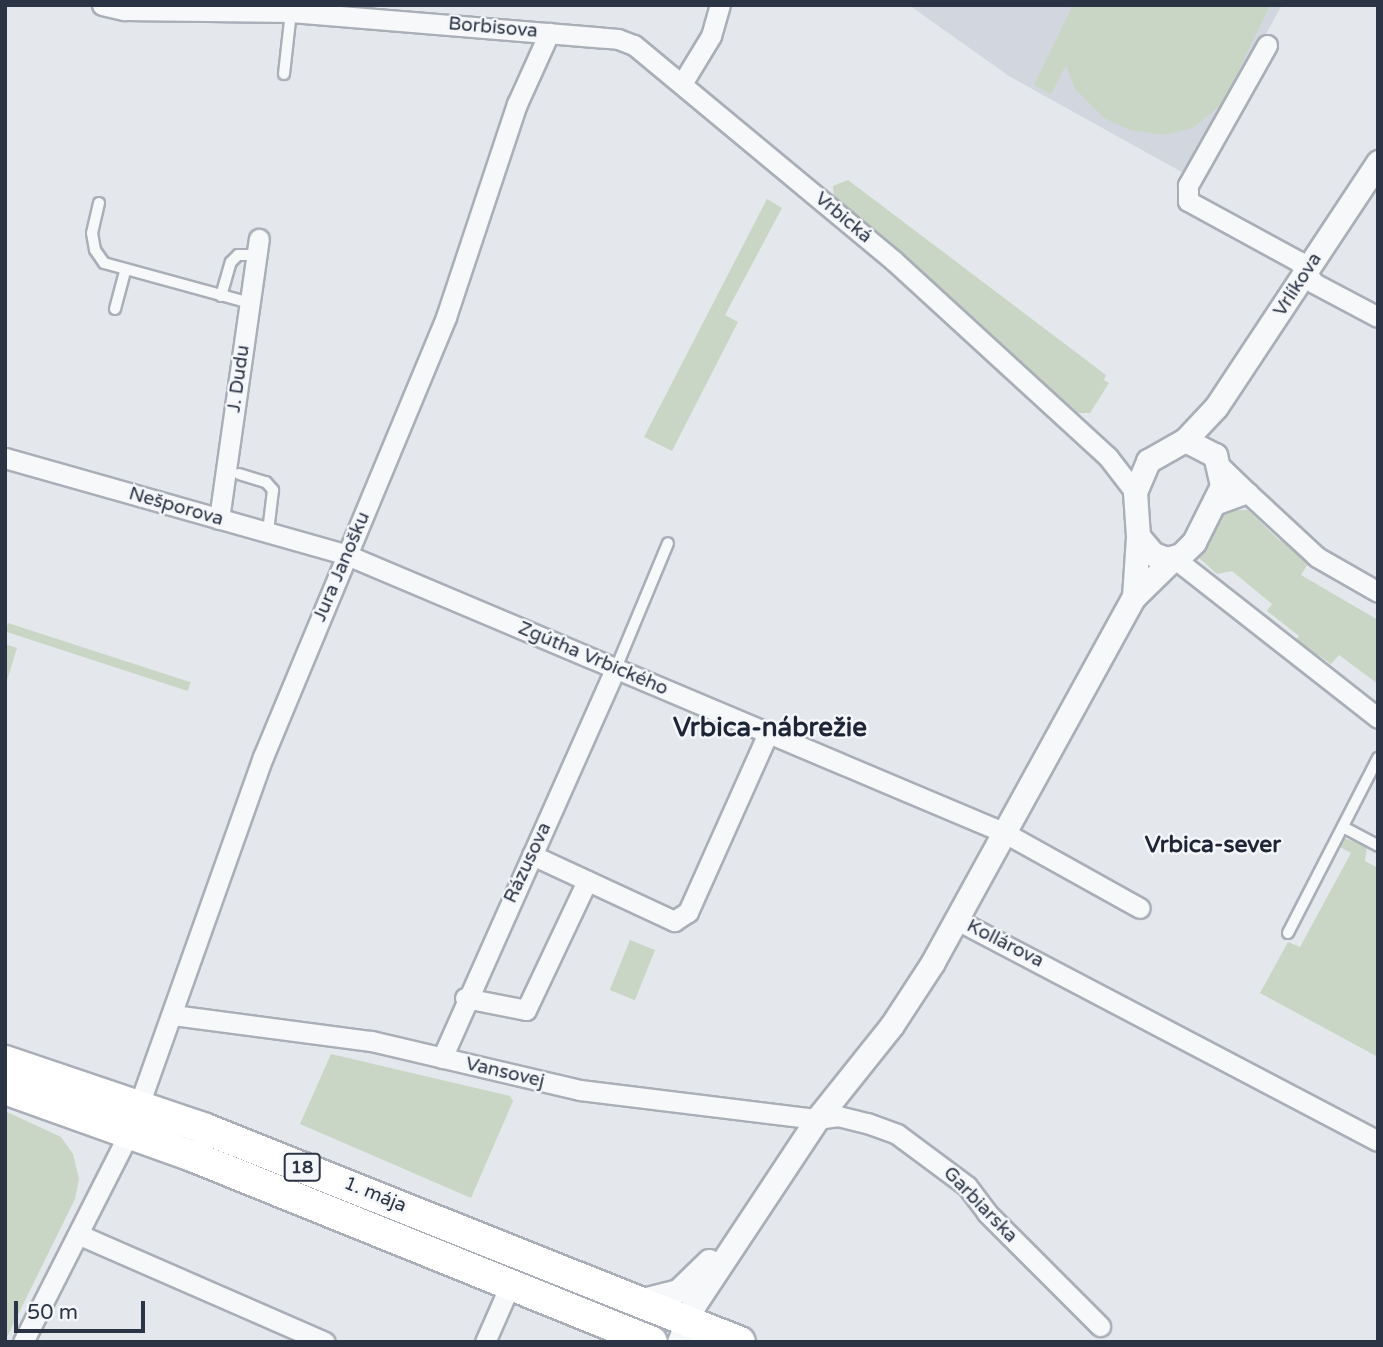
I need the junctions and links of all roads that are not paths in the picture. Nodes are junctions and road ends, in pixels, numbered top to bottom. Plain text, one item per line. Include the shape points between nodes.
1 (102, 5) edge
2 (720, 5) edge
3 (291, 12) junction
4 (440, 15) edge
5 (549, 33) junction
6 (1267, 45) dead end
7 (284, 74) dead end
8 (682, 82) junction
9 (1378, 163) edge
10 (99, 203) dead end
11 (258, 247) joint
12 (125, 271) junction
13 (1305, 275) junction
14 (221, 296) junction
15 (250, 303) junction
16 (115, 309) dead end
17 (1378, 317) edge
18 (1216, 407) junction
19 (1185, 440) junction
20 (1108, 457) junction
21 (5, 458) edge
22 (1217, 460) junction
23 (1148, 461) junction
24 (239, 474) dead end
25 (1135, 492) junction
26 (1248, 493) junction
27 (1217, 504) junction
28 (219, 519) junction
29 (268, 533) junction
30 (1138, 536) junction
31 (668, 543) dead end
32 (347, 555) junction
33 (1174, 558) junction
34 (1378, 592) edge
35 (1134, 597) junction
36 (616, 668) junction
37 (1378, 718) edge
38 (768, 733) junction
39 (1378, 758) edge
40 (1343, 827) junction
41 (1005, 833) junction
42 (1378, 846) edge
43 (532, 855) junction
44 (587, 881) junction
45 (1140, 908) dead end
46 (957, 920) junction
47 (1288, 933) dead end
48 (465, 998) junction
49 (173, 1015) junction
50 (442, 1058) junction
51 (5, 1061) edge
52 (5, 1089) edge
53 (139, 1103) junction
54 (827, 1117) junction
55 (129, 1133) junction
56 (1378, 1141) edge
57 (761, 1206) junction
58 (80, 1235) junction
59 (510, 1285) junction
60 (634, 1302) junction
61 (1100, 1326) dead end
62 (683, 1332) edge
63 (23, 1342) edge
64 (325, 1342) edge
65 (485, 1342) edge
66 (652, 1342) edge
67 (740, 1342) edge

1 - 3 street, Borbisova via 124,10
2 - 8 street via 710,36
3 - 4 street, Borbisova
3 - 7 lane
4 - 5 street, Borbisova
5 - 8 street, Vrbická via 626,42
5 - 32 street, Jura Janošku via 517,104 446,317
6 - 13 street via 1186,195 1194,206 1298,261
8 - 20 street, Vrbická via 894,261
9 - 13 street, Vrlíkova
10 - 12 lane via 92,233 95,250 104,263
11 - 14 lane via 231,262
11 - 15 street, J. Dudu
12 - 14 lane
12 - 16 lane
13 - 17 street
13 - 18 street, Vrlíkova
14 - 15 lane
15 - 28 street, J. Dudu
18 - 19 street, Vrlíkova
18 - 22 street
19 - 22 street
19 - 23 street
20 - 23 street
20 - 25 street, Vrbická
21 - 28 street, Nešporova
22 - 26 street
22 - 27 street via 1222,486
23 - 25 street
24 - 29 lane via 265,482 273,490
25 - 30 street
26 - 27 street
26 - 34 street via 1317,557
27 - 33 street via 1195,542
28 - 29 street, Nešporova
29 - 32 street, Nešporova
30 - 33 street via 1159,558
30 - 35 street, Kollárova
31 - 36 lane
32 - 36 street, Zgútha Vrbického
32 - 49 street, Jura Janošku via 263,757
33 - 35 street, Kollárova
33 - 37 street
35 - 41 street, Kollárova
36 - 38 street, Zgútha Vrbického
36 - 43 street, Rázusova
38 - 41 street, Zgútha Vrbického
38 - 44 street via 688,912 674,921
39 - 40 lane
40 - 42 lane
40 - 47 lane
41 - 45 street, Zgútha Vrbického
41 - 46 street, Kollárova
43 - 44 street
43 - 48 street, Rázusova
44 - 48 street via 526,1010
46 - 54 street via 892,1025
46 - 56 street, Kollárova
48 - 50 street, Rázusova
49 - 50 street, Vansovej via 371,1041
49 - 53 street, Jura Janošku
50 - 54 street, Vansovej via 580,1090
51 - 53 main road, 1. mája / 18
52 - 55 main road, 1. mája / 18
53 - 55 street, Jura Janošku
53 - 60 main road, 1. mája / 18
54 - 57 street
54 - 61 street, Garbiarska via 897,1135 935,1159 967,1186 987,1213
55 - 58 street, Jura Janošku
55 - 59 main road, 1. mája / 18
57 - 60 street via 734,1224 685,1287 663,1298
57 - 62 street
58 - 63 street, Jura Janošku
58 - 64 street
59 - 65 street
59 - 66 main road, 1. mája / 18
60 - 62 main road, 1. mája / 18
62 - 67 main road, 1. mája / 18

